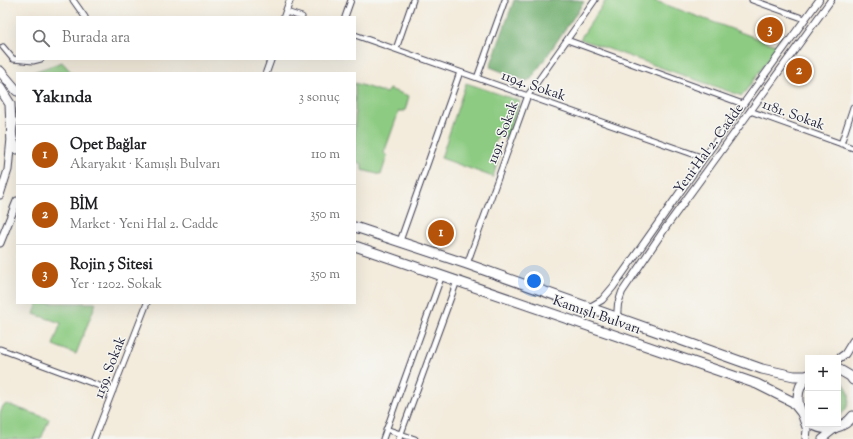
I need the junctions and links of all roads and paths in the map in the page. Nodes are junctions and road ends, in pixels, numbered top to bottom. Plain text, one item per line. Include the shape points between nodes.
1 (73, 0) edge
2 (290, 0) edge
3 (351, 0) edge
4 (413, 0) edge
5 (505, 0) edge
6 (595, 0) edge
7 (752, 0) edge
8 (819, 0) edge
9 (831, 0) edge
10 (285, 14) edge
11 (83, 16) edge
12 (296, 16) edge
13 (345, 16) edge
14 (804, 19) junction
15 (356, 35) edge
16 (567, 40) junction
17 (3, 47) dead end
18 (396, 49) junction
19 (16, 59) edge
20 (20, 60) edge
21 (38, 60) edge
22 (271, 60) edge
23 (0, 71) edge
24 (266, 72) edge
25 (460, 72) junction
26 (477, 78) junction
27 (0, 88) edge
28 (16, 90) edge
29 (528, 95) junction
30 (743, 104) junction
31 (853, 107) edge
32 (750, 111) junction
33 (16, 119) edge
34 (11, 132) junction
35 (841, 144) junction
36 (16, 148) edge
37 (853, 148) edge
38 (704, 158) junction
39 (0, 195) edge
40 (16, 203) edge
41 (356, 227) edge
42 (400, 241) junction
43 (0, 243) edge
44 (356, 246) edge
45 (467, 264) junction
46 (442, 275) junction
47 (457, 281) junction
48 (147, 304) edge
49 (590, 307) junction
50 (617, 317) junction
51 (853, 341) edge
52 (0, 349) edge
53 (841, 357) edge
54 (841, 370) edge
55 (805, 376) edge
56 (805, 379) edge
57 (853, 380) edge
58 (113, 391) junction
59 (801, 412) junction
60 (853, 416) edge
61 (805, 417) edge
62 (845, 425) edge
63 (821, 427) edge
64 (831, 427) edge
65 (386, 429) junction
66 (400, 436) edge
67 (94, 439) edge
68 (383, 439) edge
69 (415, 439) edge
70 (806, 439) edge
71 (822, 439) edge

1 - 11 street
2 - 10 street
3 - 13 street
4 - 18 street
5 - 26 street
6 - 16 street, 1191. Sokak
7 - 14 street
8 - 14 street
9 - 32 street, Yeni Hal 2. Cadde
10 - 12 street
14 - 30 street
15 - 18 street, 1194. Sokak
16 - 29 street, 1191. Sokak
16 - 30 street
17 - 19 street
18 - 25 street, 1194. Sokak
20 - 21 street
22 - 24 street
23 - 28 highway
25 - 26 street, 1194. Sokak
25 - 42 street
26 - 29 street, 1194. Sokak
27 - 34 highway via 10,104
29 - 38 street, 1194. Sokak
29 - 45 street, 1191. Sokak
30 - 38 street
31 - 35 street
32 - 35 street, 1181. Sokak
32 - 50 street, Yeni Hal 2. Cadde via 622,292
33 - 34 highway
34 - 36 highway
34 - 39 main road via 8,170
35 - 37 street, 1181. Sokak
38 - 49 street via 613,287 602,300
40 - 43 main road
41 - 42 highway, Kamışlı Bulvarı
42 - 45 highway, Kamışlı Bulvarı
44 - 46 highway, Kamışlı Bulvarı
45 - 49 highway, Kamışlı Bulvarı
46 - 47 highway, Kamışlı Bulvarı
46 - 65 street
47 - 59 highway, Kamışlı Bulvarı via 758,384 793,402
47 - 66 street
48 - 58 street, 1159. Sokak
49 - 50 highway, Kamışlı Bulvarı
50 - 55 highway, Kamışlı Bulvarı via 762,369
51 - 53 main road
52 - 58 street
54 - 57 highway
56 - 59 highway via 798,393
58 - 67 street, 1159. Sokak
59 - 61 highway, Kamışlı Bulvarı
59 - 70 main road via 807,430
60 - 62 highway
62 - 71 main road
63 - 64 highway
65 - 66 street
65 - 68 street
66 - 69 street

